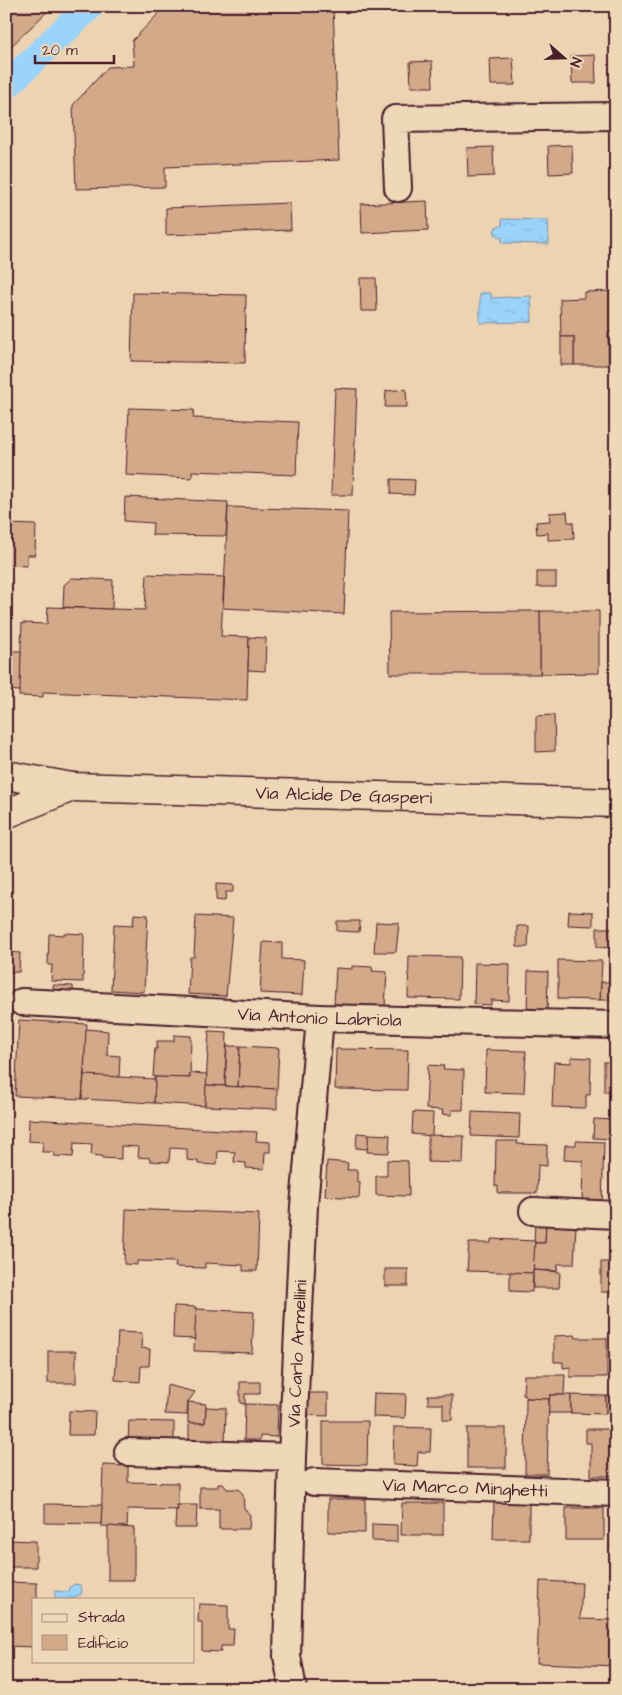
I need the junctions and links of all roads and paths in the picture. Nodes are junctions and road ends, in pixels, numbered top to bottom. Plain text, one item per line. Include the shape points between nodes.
1 (616, 116) edge
2 (398, 188) dead end
3 (6, 775) edge
4 (72, 787) junction
5 (616, 803) edge
6 (6, 814) edge
7 (22, 1002) dead end
8 (320, 1018) junction
9 (616, 1025) edge
10 (533, 1211) dead end
11 (616, 1215) edge
12 (128, 1452) dead end
13 (292, 1457) junction
14 (314, 1482) dead end
15 (616, 1493) edge
16 (293, 1689) edge

1 - 2 street via 396,119
3 - 4 main road, Via Alcide De Gasperi
4 - 5 main road, Via Alcide De Gasperi
4 - 6 main road, Via Alcide De Gasperi
7 - 8 street, Via Antonio Labriola
8 - 9 street, Via Antonio Labriola
8 - 13 street, Via Carlo Armellini via 304,1206
10 - 11 street
12 - 13 street
13 - 16 street, Via Carlo Armellini via 287,1656
14 - 15 street, Via Marco Minghetti

